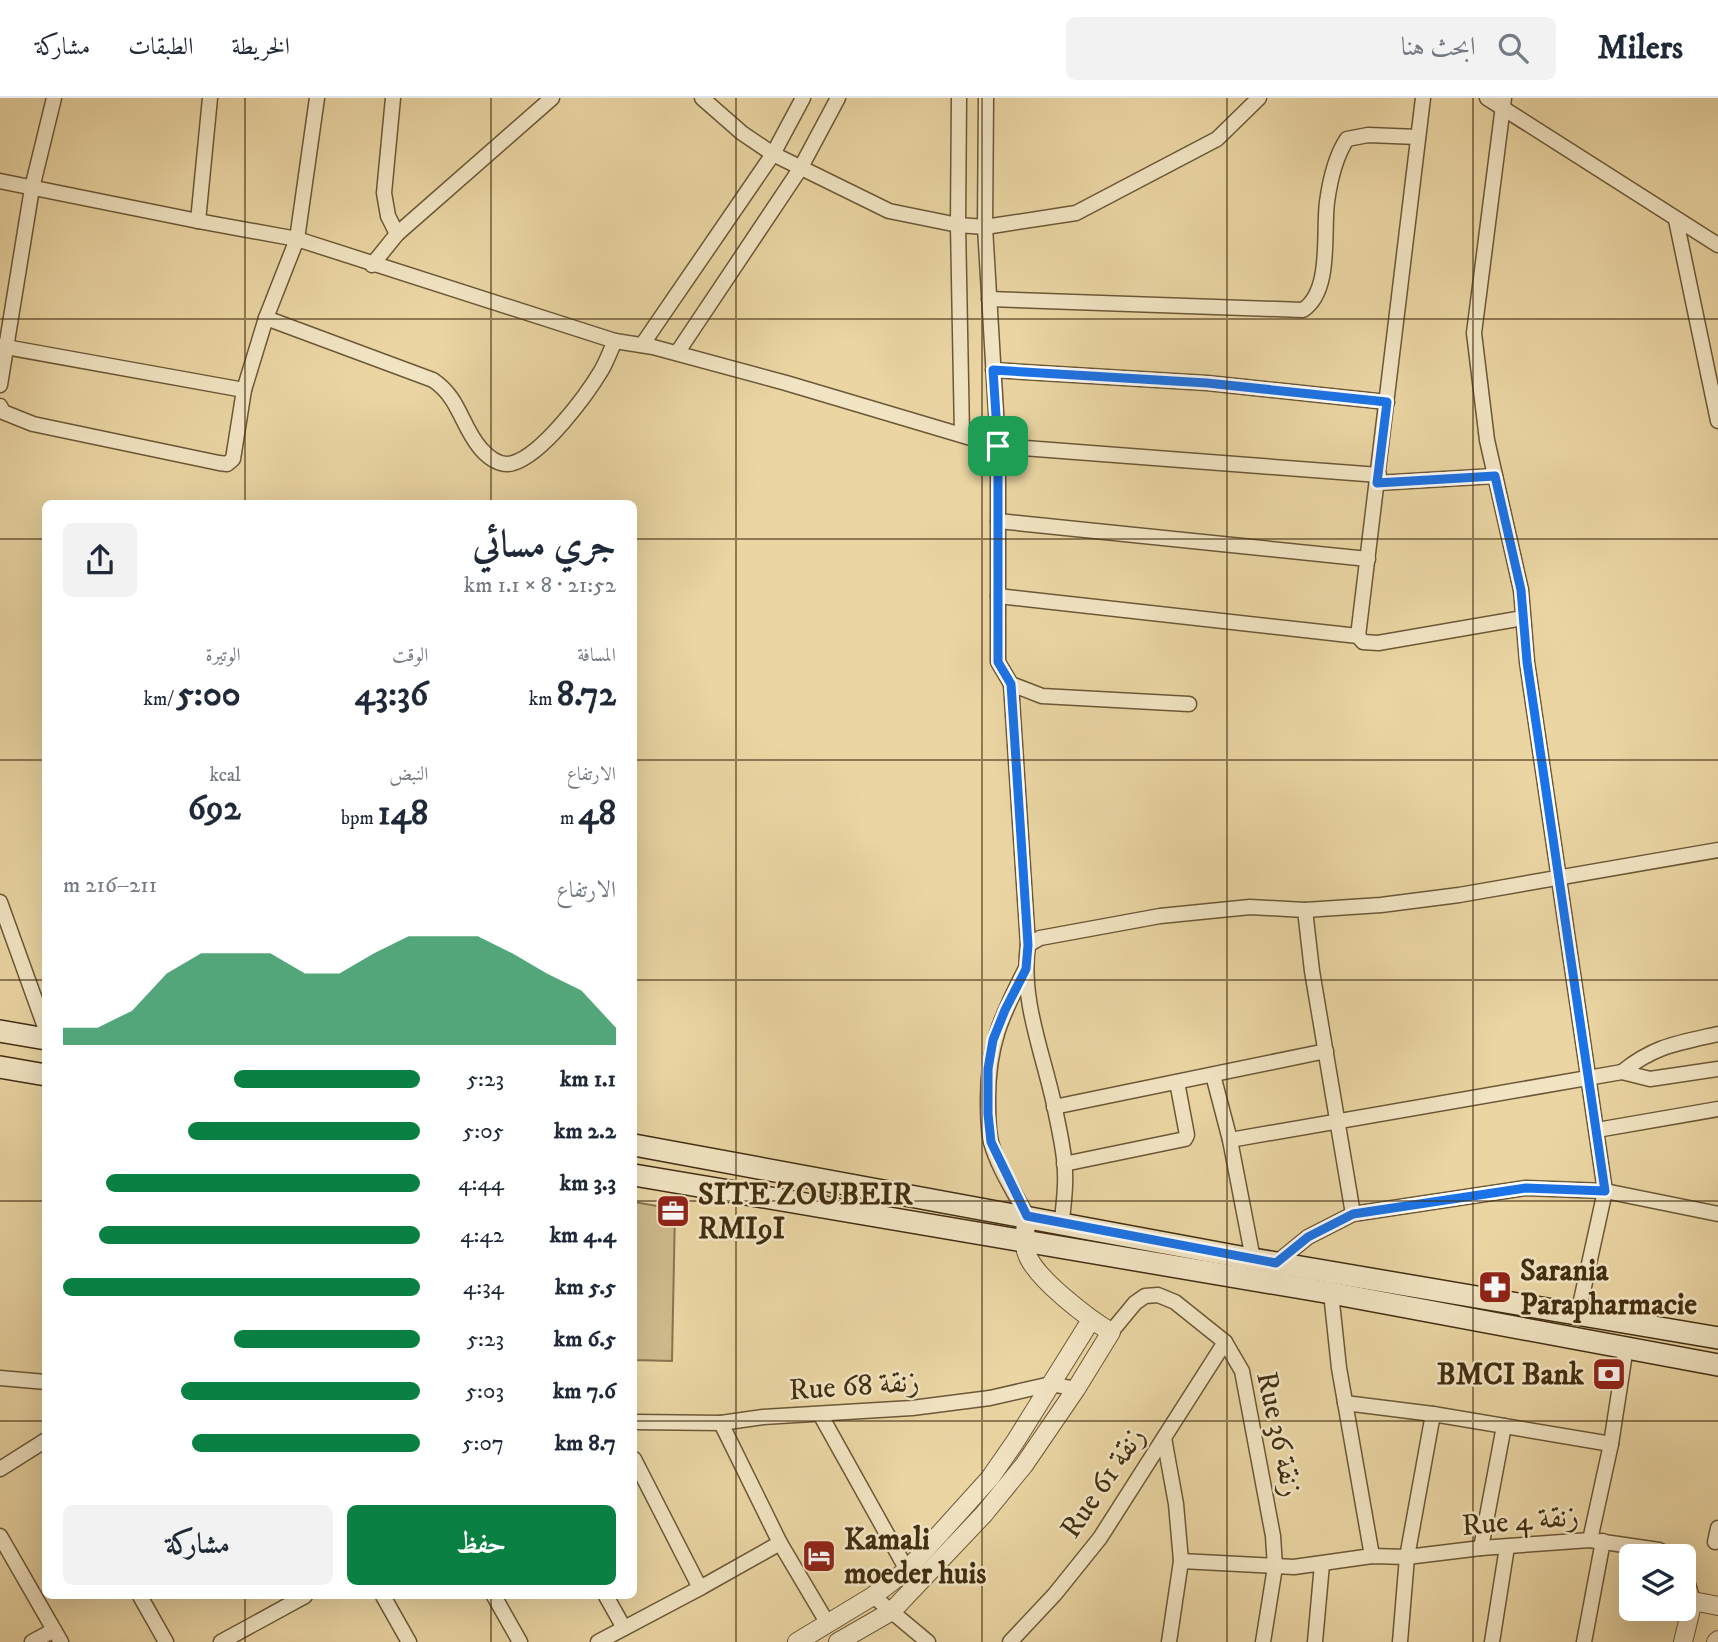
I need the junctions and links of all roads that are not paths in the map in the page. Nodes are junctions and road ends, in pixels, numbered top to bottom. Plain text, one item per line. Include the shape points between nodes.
1 (54, 98) edge
2 (210, 98) edge
3 (317, 98) edge
4 (393, 98) edge
5 (552, 98) edge
6 (702, 98) edge
7 (803, 98) edge
8 (838, 98) edge
9 (959, 98) edge
10 (986, 98) edge
11 (1259, 98) edge
12 (1423, 98) edge
13 (1487, 98) edge
14 (1504, 103) edge
15 (1418, 137) junction
16 (773, 154) junction
17 (800, 169) junction
18 (0, 181) edge
19 (33, 188) junction
20 (1676, 220) junction
21 (198, 221) junction
22 (958, 225) junction
23 (985, 228) junction
24 (397, 234) junction
25 (297, 239) junction
26 (1718, 245) edge
27 (372, 265) junction
28 (989, 299) junction
29 (266, 318) junction
30 (615, 341) junction
31 (642, 345) junction
32 (2, 347) edge
33 (677, 353) junction
34 (993, 370) junction
35 (0, 385) edge
36 (244, 390) junction
37 (1387, 402) junction
38 (0, 406) edge
39 (1718, 421) edge
40 (962, 435) junction
41 (998, 446) junction
42 (1495, 476) junction
43 (1378, 479) junction
44 (998, 521) junction
45 (1368, 559) junction
46 (998, 596) junction
47 (1523, 618) junction
48 (1358, 636) junction
49 (1011, 684) junction
50 (1189, 704) dead end
51 (1718, 850) edge
52 (1558, 878) junction
53 (0, 902) edge
54 (1305, 910) junction
55 (1028, 945) junction
56 (1026, 969) junction
57 (42, 1019) edge
58 (0, 1031) edge
59 (1718, 1034) edge
60 (42, 1038) edge
61 (1326, 1051) junction
62 (0, 1067) edge
63 (1718, 1069) edge
64 (1622, 1073) junction
65 (42, 1074) edge
66 (1213, 1075) junction
67 (1590, 1078) junction
68 (1177, 1082) junction
69 (1055, 1107) junction
70 (1718, 1109) edge
71 (1338, 1121) junction
72 (1597, 1130) junction
73 (1230, 1140) junction
74 (637, 1146) edge
75 (1064, 1164) junction
76 (637, 1176) edge
77 (1605, 1191) junction
78 (1353, 1214) junction
79 (1718, 1214) edge
80 (1027, 1216) junction
81 (1062, 1222) junction
82 (1024, 1241) junction
83 (1253, 1259) junction
84 (1276, 1263) junction
85 (1331, 1293) junction
86 (1578, 1314) junction
87 (1091, 1320) junction
88 (1111, 1332) junction
89 (1718, 1338) edge
90 (1225, 1342) junction
91 (1626, 1347) junction
92 (1718, 1365) edge
93 (0, 1378) edge
94 (42, 1382) edge
95 (1051, 1384) junction
96 (1076, 1389) junction
97 (1345, 1403) junction
98 (820, 1414) junction
99 (1433, 1414) junction
100 (637, 1422) edge
101 (721, 1423) junction
102 (1504, 1426) junction
103 (1164, 1438) junction
104 (42, 1443) edge
105 (1611, 1444) junction
106 (637, 1466) edge
107 (0, 1469) edge
108 (0, 1536) edge
109 (1597, 1540) junction
110 (780, 1543) junction
111 (1622, 1544) edge
112 (1507, 1547) junction
113 (1481, 1548) junction
114 (1372, 1556) junction
115 (1407, 1558) junction
116 (1181, 1561) junction
117 (1322, 1564) junction
118 (1275, 1567) junction
119 (907, 1570) junction
120 (700, 1588) junction
121 (873, 1596) junction
122 (142, 1599) edge
123 (300, 1599) edge
124 (385, 1599) edge
125 (496, 1599) edge
126 (608, 1599) edge
127 (1696, 1602) edge
128 (1718, 1606) edge
129 (892, 1611) junction
130 (1689, 1621) edge
131 (828, 1624) junction
132 (624, 1628) junction
133 (57, 1636) edge
134 (32, 1642) edge
135 (166, 1642) edge
136 (221, 1642) edge
137 (408, 1642) edge
138 (520, 1642) edge
139 (598, 1642) edge
140 (797, 1642) edge
141 (838, 1642) edge
142 (928, 1642) edge
143 (1010, 1642) edge
144 (1169, 1642) edge
145 (1262, 1642) edge
146 (1315, 1642) edge
147 (1400, 1642) edge
148 (1492, 1642) edge
149 (1584, 1642) edge
150 (1684, 1642) edge

1 - 19 street
2 - 21 street
3 - 25 street
4 - 24 street via 384,193
5 - 24 street
6 - 16 street
7 - 16 street
8 - 17 street
9 - 22 street
10 - 23 street
11 - 23 street via 1217,139 1076,214
12 - 15 street
13 - 14 street
14 - 20 street
14 - 42 street via 1475,333
15 - 28 street via 1368,135 1347,139 1339,151 1327,201 1321,286 1312,305 1303,310
15 - 37 street
16 - 17 street
16 - 31 street
17 - 22 street via 889,211
17 - 33 street
18 - 19 street
19 - 21 street
19 - 32 street
20 - 26 street
20 - 39 street
21 - 25 street
22 - 23 street
22 - 40 street
23 - 28 street
24 - 27 street
25 - 27 street
25 - 29 street
27 - 30 street
28 - 34 street
29 - 30 street via 445,388 481,449 499,464 526,457 563,422 593,383
29 - 36 street
30 - 31 street
31 - 33 street
32 - 35 street
32 - 36 street
33 - 40 street
34 - 37 street via 1207,383
34 - 41 street
36 - 38 street via 237,444 227,464 33,424 3,412
37 - 43 street
40 - 41 street
41 - 43 street
41 - 44 street
42 - 43 street
42 - 47 street
43 - 45 street
44 - 45 street
44 - 46 street
45 - 48 street
46 - 48 street
46 - 49 street via 998,662
47 - 48 street via 1378,643 1363,642
47 - 52 street
49 - 50 street via 1042,696
49 - 55 street
51 - 52 street
52 - 54 street via 1381,905
52 - 67 street
53 - 57 street
54 - 55 street via 1250,907 1160,916 1040,938
54 - 61 street
55 - 56 street
56 - 69 street via 1038,1047
56 - 80 street via 993,1040 988,1114 991,1142
58 - 60 main road
59 - 64 street via 1642,1056
61 - 66 street
61 - 71 street
62 - 65 main road
63 - 64 street via 1650,1079
64 - 67 street
66 - 68 street
66 - 73 street
67 - 71 street
67 - 72 street
68 - 69 street
68 - 75 street via 1185,1139
69 - 75 street
70 - 72 street
71 - 73 street
71 - 78 street
72 - 77 street
73 - 83 street
74 - 80 main road
75 - 81 street
76 - 82 main road
77 - 78 street via 1526,1188
77 - 79 street
77 - 86 street
78 - 84 street via 1308,1237
80 - 81 main road
80 - 82 street
81 - 83 main road
82 - 85 main road
82 - 87 street via 1036,1269
83 - 84 main road
84 - 86 main road
85 - 91 main road
85 - 97 street
86 - 89 main road
87 - 88 street
87 - 95 street
88 - 90 street, Rue 36 زنقة via 1135,1303 1158,1295 1175,1302
88 - 96 street
90 - 103 street, Rue 61 زنقة
90 - 118 street, Rue 36 زنقة via 1242,1371 1264,1478
91 - 92 main road
91 - 105 street
93 - 94 street
95 - 96 street, Rue 68 زنقة
95 - 98 street, Rue 68 زنقة via 990,1398
95 - 119 street via 990,1478
96 - 129 street via 992,1504
97 - 99 street
97 - 114 street
98 - 101 street, Rue 68 زنقة
98 - 119 street
99 - 102 street
99 - 115 street
100 - 101 street, Rue 68 زنقة
101 - 110 street
102 - 105 street
102 - 113 street
103 - 116 street
103 - 143 street, Rue 61 زنقة via 1100,1538
104 - 107 street
105 - 109 street
106 - 120 street
108 - 133 street
109 - 111 street, Rue 4 زنقة
109 - 112 street, Rue 4 زنقة
109 - 149 street
110 - 120 street
110 - 131 street
112 - 113 street, Rue 4 زنقة
112 - 148 street
113 - 115 street, Rue 4 زنقة
114 - 115 street, Rue 4 زنقة
114 - 117 street, Rue 4 زنقة
115 - 147 street
116 - 118 street, Rue 4 زنقة
116 - 144 street
117 - 118 street, Rue 4 زنقة
117 - 146 street
118 - 145 street, Rue 36 زنقة
119 - 121 street
120 - 132 street
121 - 129 street
121 - 131 street
122 - 135 street
123 - 136 street
124 - 137 street
125 - 138 street
126 - 132 street
127 - 128 street
129 - 141 street
129 - 142 street
130 - 150 street
131 - 140 street
132 - 139 street
133 - 134 street

